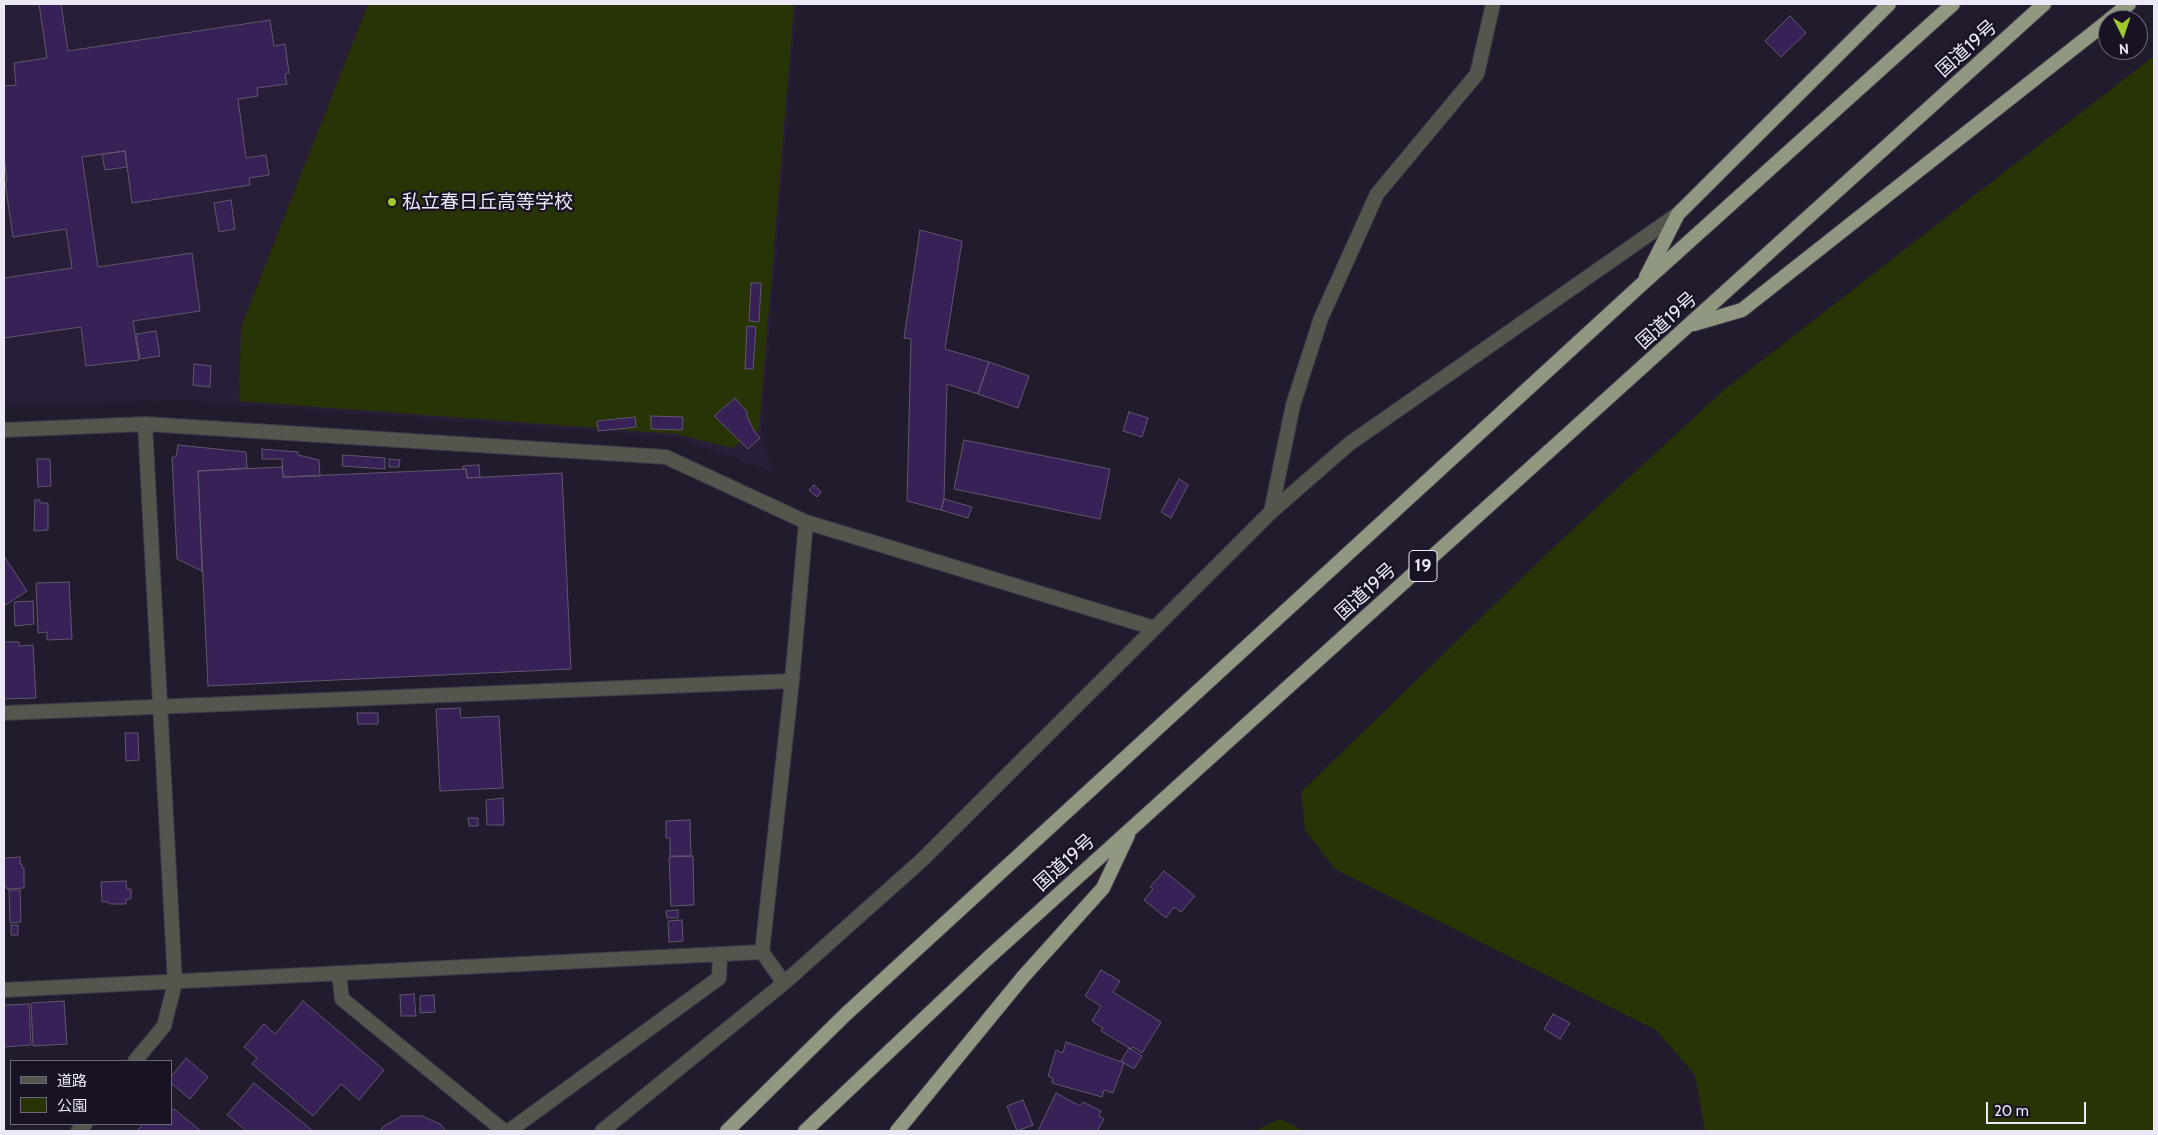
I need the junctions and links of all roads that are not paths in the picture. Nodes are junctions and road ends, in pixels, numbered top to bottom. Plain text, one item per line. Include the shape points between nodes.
1 (1493, 4) edge
2 (1889, 4) edge
3 (1953, 4) edge
4 (2044, 4) edge
5 (2098, 28) edge
6 (1678, 214) junction
7 (1642, 284) junction
8 (1690, 325) junction
9 (145, 424) junction
10 (4, 430) edge
11 (1271, 512) junction
12 (806, 522) junction
13 (1154, 628) junction
14 (792, 681) junction
15 (160, 707) junction
16 (4, 713) edge
17 (1131, 830) junction
18 (762, 952) junction
19 (720, 954) junction
20 (339, 974) junction
21 (174, 983) junction
22 (784, 983) junction
23 (4, 990) edge
24 (136, 1060) edge
25 (504, 1131) edge
26 (510, 1131) edge
27 (602, 1131) edge
28 (727, 1131) edge
29 (805, 1131) edge
30 (897, 1131) edge

1 - 11 street via 1478,74 1377,194 1321,318 1293,405
2 - 6 highway
3 - 7 highway, 国道19号
4 - 8 highway, 国道19号 / 19
5 - 8 highway via 1742,310
6 - 7 highway
6 - 11 street via 1349,444
7 - 28 highway, 国道19号 via 853,1007
8 - 17 highway, 国道19号 / 19
9 - 10 street
9 - 12 street via 666,457
9 - 15 street
11 - 13 street
12 - 13 street
12 - 14 street
13 - 22 street via 922,860
14 - 15 street
14 - 18 street
15 - 16 street
15 - 21 street
17 - 29 highway, 国道19号 / 19 via 987,959
17 - 30 highway via 1103,888 1023,977
18 - 19 street
18 - 22 street
19 - 20 street
19 - 26 street via 719,978
20 - 21 street
20 - 25 street via 342,999
21 - 23 street
21 - 24 street via 164,1026
22 - 27 street

